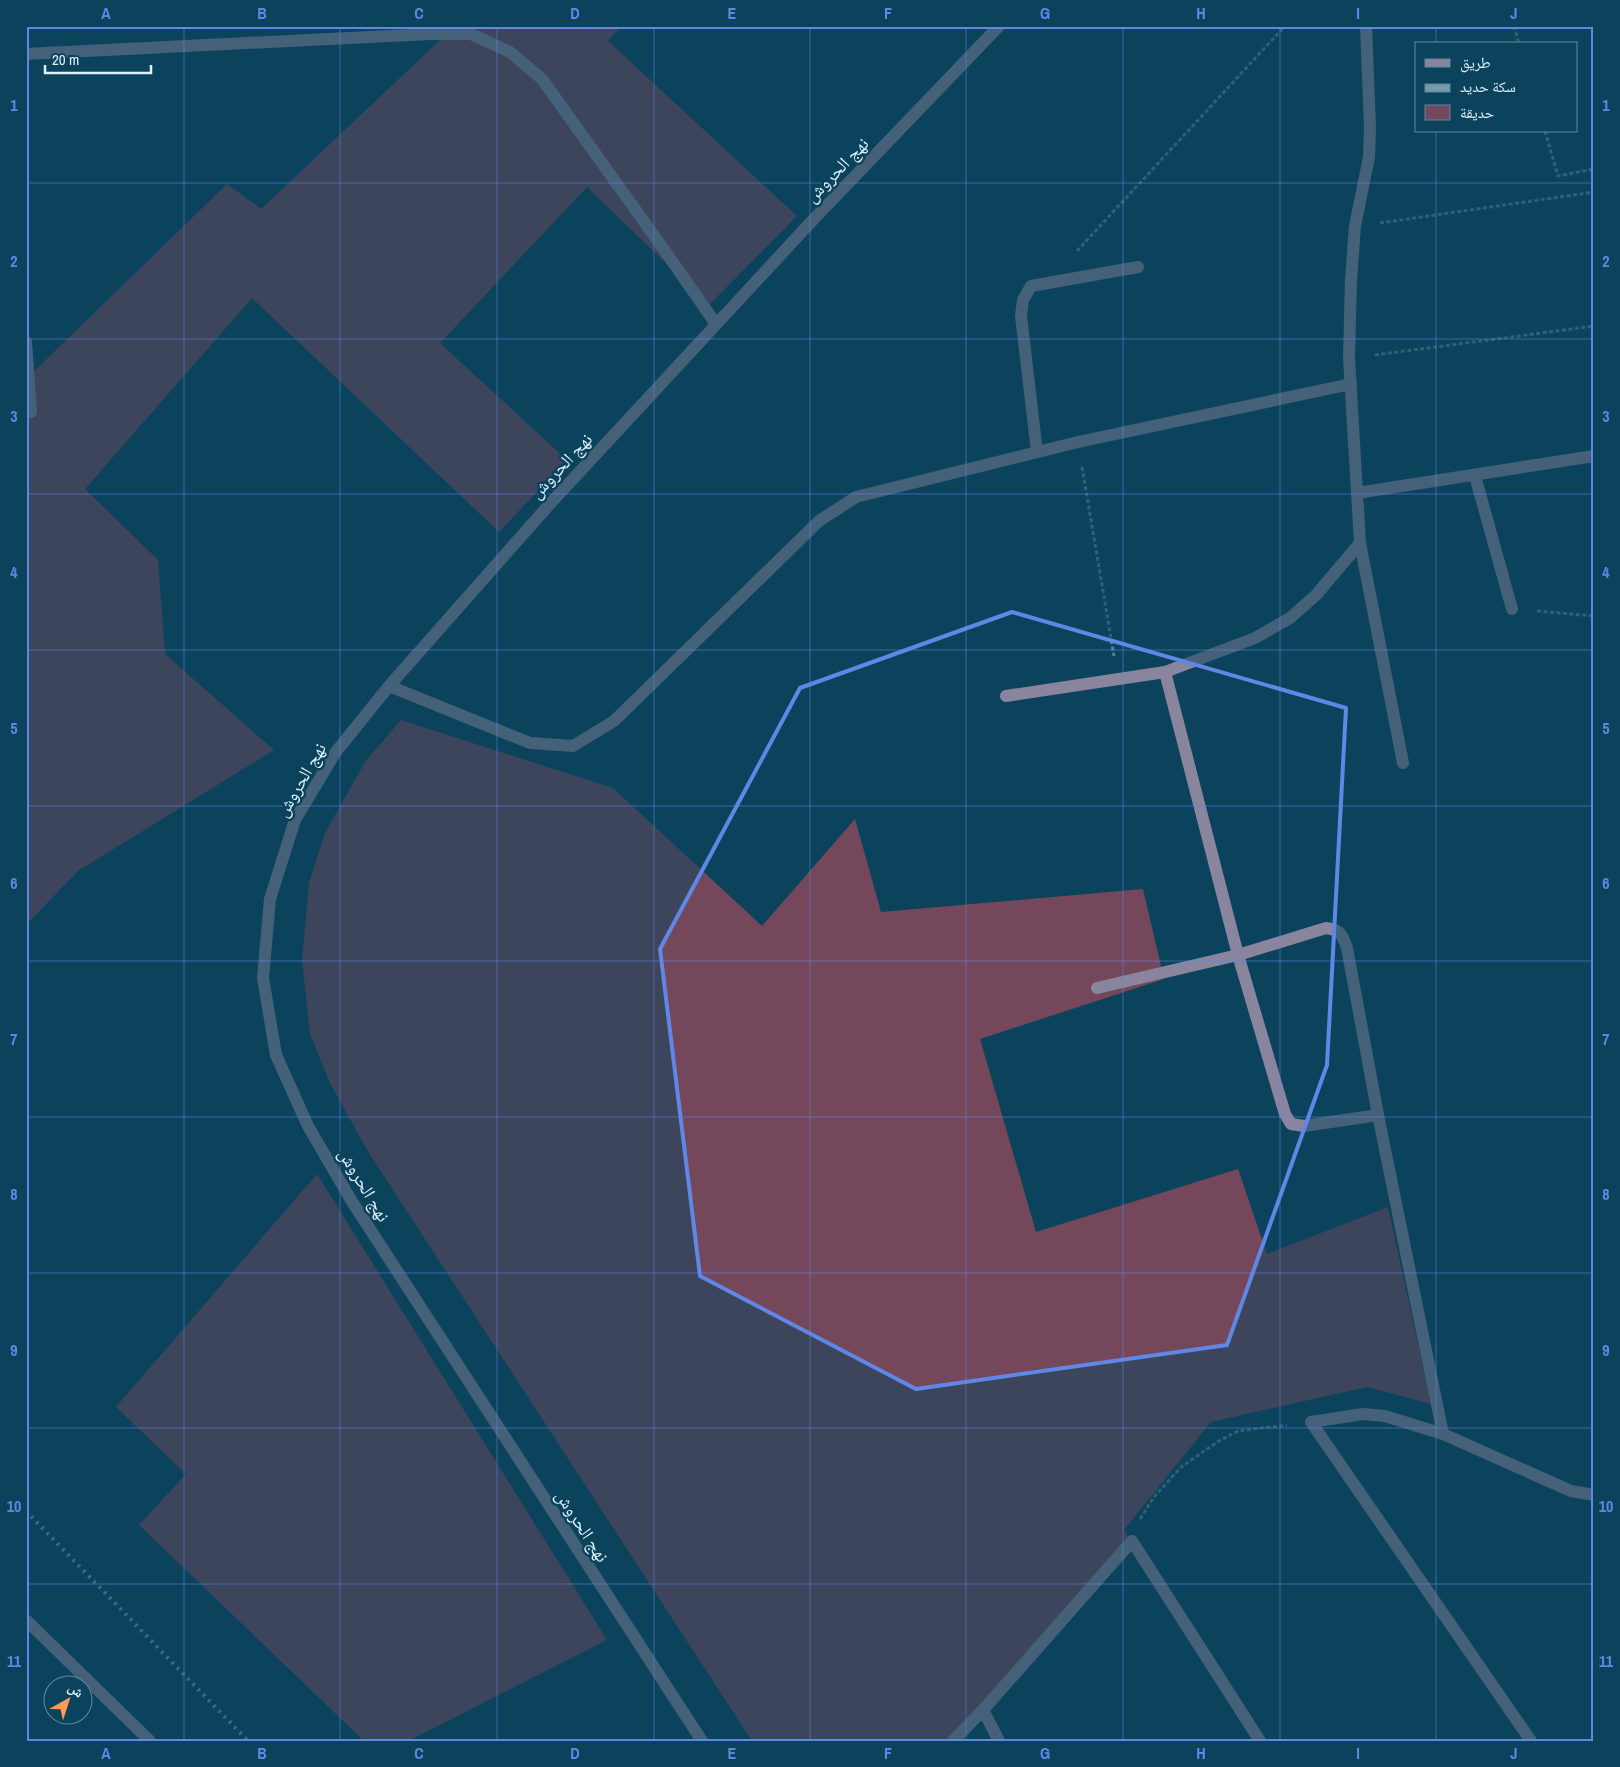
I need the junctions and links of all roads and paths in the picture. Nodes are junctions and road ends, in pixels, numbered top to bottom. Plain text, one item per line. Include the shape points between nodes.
1 (1000, 26) edge
2 (1285, 26) edge
3 (1366, 26) edge
4 (1514, 26) edge
5 (1518, 42) edge
6 (26, 54) edge
7 (1545, 132) edge
8 (1594, 169) edge
9 (1594, 192) edge
10 (1355, 226) junction
11 (1072, 257) dead end
12 (1138, 267) dead end
13 (716, 324) junction
14 (1594, 326) edge
15 (26, 342) edge
16 (1349, 358) junction
17 (1351, 384) junction
18 (31, 412) dead end
19 (1078, 442) junction
20 (1037, 452) junction
21 (1594, 456) edge
22 (1474, 476) junction
23 (1357, 493) junction
24 (1360, 543) junction
25 (1512, 609) joint
26 (1594, 616) edge
27 (1165, 672) junction
28 (1118, 679) junction
29 (389, 686) junction
30 (1006, 696) dead end
31 (1403, 763) dead end
32 (1238, 955) junction
33 (1097, 988) dead end
34 (1378, 1115) junction
35 (1311, 1422) junction
36 (1443, 1434) junction
37 (1594, 1495) edge
38 (1154, 1497) dead end
39 (26, 1620) edge
40 (983, 1710) junction
41 (150, 1741) edge
42 (702, 1741) edge
43 (953, 1741) edge
44 (999, 1741) edge
45 (1260, 1741) edge
46 (1531, 1741) edge

1 - 13 street, نهج الحروش
2 - 11 path
3 - 10 street via 1369,157
4 - 5 path
6 - 13 street via 471,34 510,52 542,79
7 - 8 path via 1558,176
9 - 10 path
10 - 16 street
12 - 20 street via 1031,286 1023,300 1021,316
13 - 29 street, نهج الحروش via 548,506
14 - 16 path
15 - 18 street
16 - 17 street
17 - 19 street
17 - 23 street
19 - 20 street
19 - 28 path
20 - 29 street via 856,497 819,521 614,721 572,746 530,742
21 - 22 street
22 - 23 street
22 - 25 street
23 - 24 street
24 - 27 street via 1316,595 1290,618 1256,638
24 - 31 street
25 - 26 path
27 - 28 street
27 - 32 street
28 - 30 street
29 - 42 street, نهج الحروش via 335,753 295,820 270,899 263,978 276,1055 308,1126 351,1200
32 - 33 street
32 - 34 street via 1285,1114 1291,1124 1304,1126
32 - 34 street via 1326,928 1336,929 1343,936
34 - 36 street
35 - 36 street via 1363,1414 1385,1416
35 - 38 path via 1238,1431 1182,1467
35 - 46 street
36 - 37 street via 1571,1492
39 - 41 street
40 - 43 street
40 - 44 street
40 - 45 street via 1132,1540

